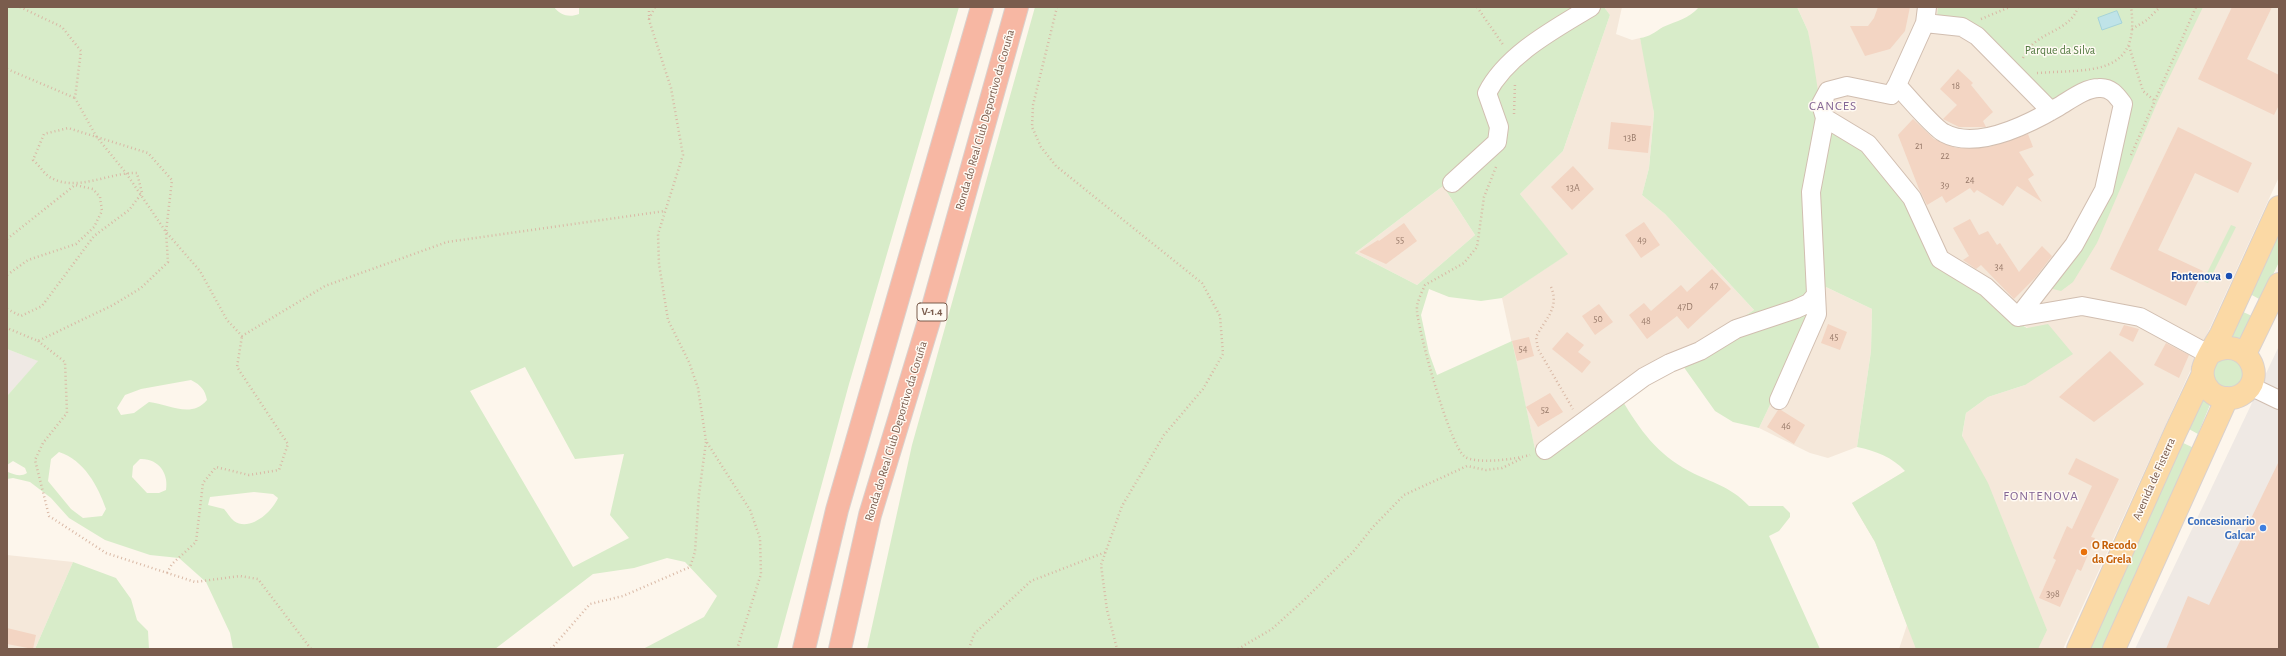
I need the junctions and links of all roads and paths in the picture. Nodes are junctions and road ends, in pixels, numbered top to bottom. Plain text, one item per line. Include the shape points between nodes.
1 (20, 7) edge
2 (649, 7) edge
3 (655, 7) edge
4 (982, 7) edge
5 (1017, 7) edge
6 (1057, 7) edge
7 (1477, 7) edge
8 (1591, 7) edge
9 (2010, 7) edge
10 (2078, 7) edge
11 (2131, 7) edge
12 (2160, 7) edge
13 (1926, 15) edge
14 (649, 20) junction
15 (1962, 27) junction
16 (2132, 29) junction
17 (2129, 46) junction
18 (1515, 60) junction
19 (7, 69) edge
20 (2014, 74) junction
21 (1897, 85) junction
22 (75, 98) junction
23 (2154, 100) dead end
24 (2051, 111) junction
25 (1825, 118) junction
26 (1514, 120) dead end
27 (96, 136) junction
28 (1496, 165) dead end
29 (126, 173) junction
30 (1452, 183) dead end
31 (75, 185) junction
32 (141, 195) junction
33 (2279, 207) edge
34 (665, 211) junction
35 (166, 232) junction
36 (7, 239) edge
37 (7, 275) edge
38 (2279, 284) edge
39 (1552, 287) dead end
40 (1816, 295) junction
41 (7, 309) edge
42 (2018, 317) junction
43 (7, 328) edge
44 (242, 336) junction
45 (38, 341) junction
46 (2211, 354) junction
47 (2245, 354) junction
48 (2202, 376) junction
49 (2250, 386) junction
50 (2227, 398) junction
51 (1779, 400) dead end
52 (2279, 400) edge
53 (1582, 423) junction
54 (706, 441) junction
55 (1545, 450) joint
56 (1527, 456) junction
57 (1106, 552) junction
58 (167, 573) junction
59 (311, 649) edge
60 (551, 649) edge
61 (737, 649) edge
62 (804, 649) edge
63 (840, 649) edge
64 (969, 649) edge
65 (1117, 649) edge
66 (1238, 649) edge
67 (2078, 649) edge
68 (2114, 649) edge

1 - 22 path via 62,27 81,51
2 - 14 path
3 - 14 path
4 - 62 highway via 838,510
5 - 63 highway, Ronda do Real Club Deportivo da Coruña / V-1.4 via 929,321 870,515
6 - 57 path via 1033,105 1032,127 1041,148 1056,166 1202,283 1220,316 1223,354 1203,389 1164,435 1122,506
7 - 18 path
8 - 18 street via 1537,40
9 - 15 path
10 - 20 path via 2070,21 2033,44
11 - 16 path
12 - 16 path
13 - 15 street
13 - 21 street
14 - 34 path via 671,88 683,155
15 - 20 street via 1977,36
16 - 17 path
17 - 20 path via 2118,60 2104,67
17 - 23 path via 2144,91
18 - 26 path
18 - 30 street via 1493,81 1486,94 1500,127 1497,142
19 - 22 path
20 - 24 street
21 - 24 street via 1944,133 1967,141 1992,138
21 - 25 street via 1891,96 1847,86 1828,91 1821,104
22 - 27 path
24 - 42 street via 2084,92 2099,88 2110,90 2123,104 2104,190 2074,246
25 - 40 street via 1811,192
25 - 42 street via 1868,144 1912,198 1940,259 1986,287
27 - 29 path
27 - 31 path via 68,128 44,134 33,160 48,176
27 - 35 path via 148,153 172,180
28 - 56 path via 1484,197 1476,247 1464,263 1425,285 1417,309 1426,359 1452,433 1464,456 1474,462
29 - 31 path
29 - 32 path
29 - 32 path via 137,173
31 - 36 path
31 - 37 path via 93,189 100,197 102,211 94,227 76,244 28,260
32 - 35 path
32 - 41 path via 129,210 94,236 42,306 21,316
33 - 46 main road, Avenida de Fisterra
34 - 44 path via 447,242 324,286
34 - 54 path via 658,234 664,302 668,320 689,362 698,388
35 - 44 path via 200,271 226,320
35 - 45 path via 168,262 141,288 113,305
38 - 47 main road
39 - 53 path via 1555,303 1536,337 1538,349
40 - 51 street via 1817,314
40 - 53 street via 1809,303 1736,329 1700,351 1651,373
42 - 46 street via 2082,306 2140,316
43 - 45 path
44 - 58 path via 237,367 288,444 279,470 249,474 216,467 203,483 196,542 172,564
45 - 58 path via 65,362 67,413 43,443 35,460 49,516 106,553
46 - 47 main road via 2227,347 2236,348
46 - 48 main road, Avenida de Fisterra via 2203,367
47 - 49 main road via 2253,366 2254,374
48 - 50 main road via 2209,390 2216,396
48 - 67 main road, Avenida de Fisterra
49 - 50 main road via 2240,395
49 - 52 street
50 - 68 main road
53 - 55 street
54 - 60 path via 695,552 690,567 623,596 590,604
54 - 61 path via 750,510 760,538 761,574
55 - 56 path
56 - 66 path via 1502,468 1486,470 1467,466 1404,495 1353,552 1304,600 1272,629
57 - 64 path via 1031,581 974,634
57 - 65 path via 1101,565 1107,610
58 - 59 path via 195,582 240,576 258,579

